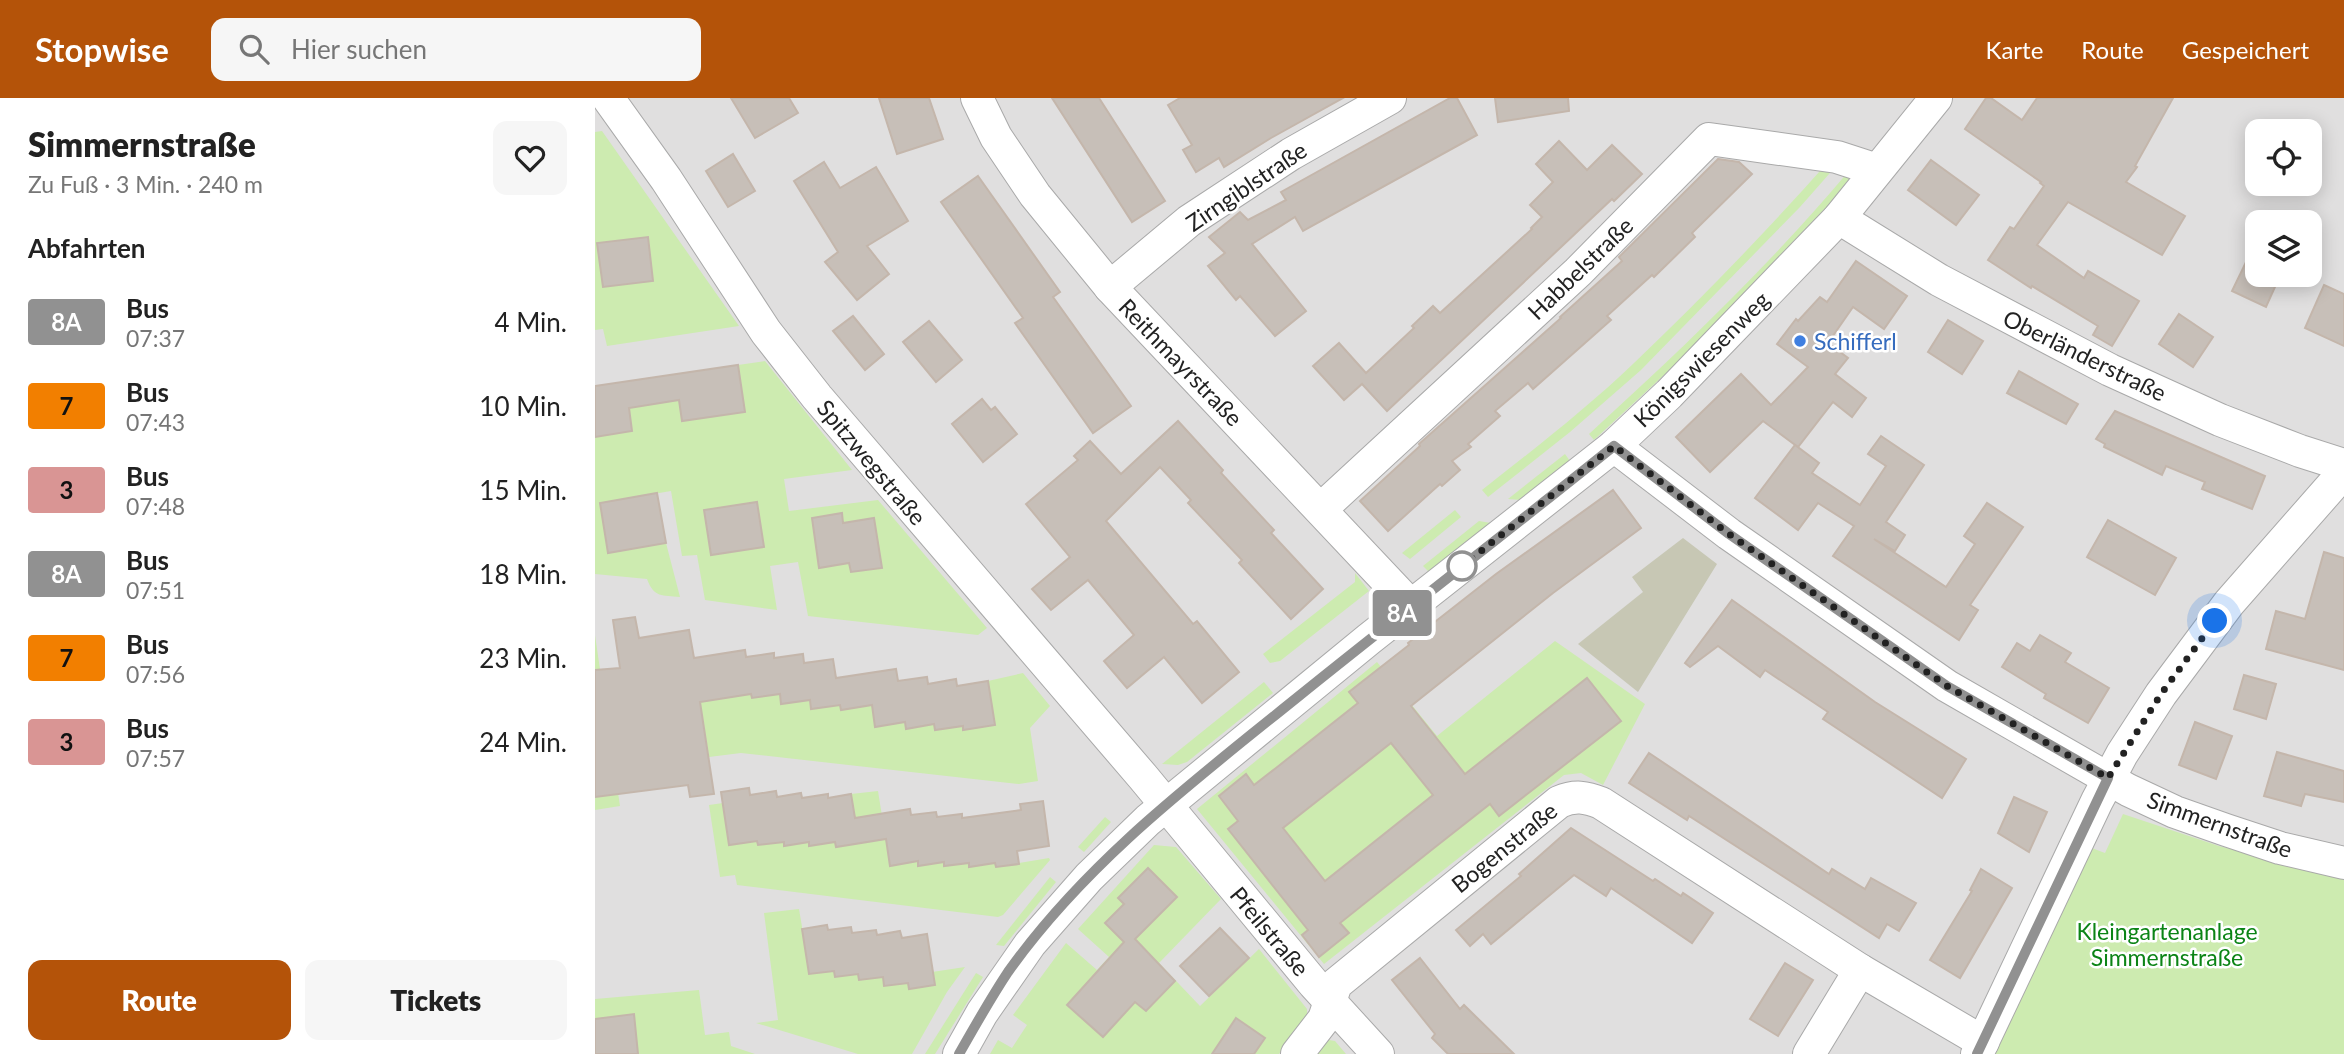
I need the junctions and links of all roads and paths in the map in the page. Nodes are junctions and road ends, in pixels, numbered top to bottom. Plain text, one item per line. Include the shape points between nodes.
1 (608, 98) edge
2 (977, 98) edge
3 (1390, 98) edge
4 (1936, 98) edge
5 (1877, 170) junction
6 (1839, 218) junction
7 (1110, 287) junction
8 (1614, 446) junction
9 (2344, 465) edge
10 (2344, 472) edge
11 (1321, 509) junction
12 (1411, 606) junction
13 (2108, 778) junction
14 (1165, 805) junction
15 (2344, 863) edge
16 (1860, 970) junction
17 (1330, 1002) junction
18 (1980, 1048) edge
19 (959, 1054) edge
20 (1297, 1054) edge
21 (1378, 1054) edge
22 (1809, 1054) edge

1 - 14 street, Spitzwegstraße via 766,332
2 - 7 street, Reithmayrstraße via 996,137 1035,195
3 - 7 street, Zirngiblstraße via 1291,154 1189,221
4 - 5 street, Königswiesenweg
5 - 6 street, Königswiesenweg
5 - 11 street, Habbelstraße via 1837,157 1709,139 1578,272
6 - 8 street, Königswiesenweg
6 - 9 street, Oberländerstraße via 1939,280 2110,370 2220,420
7 - 11 street, Reithmayrstraße
8 - 12 street, Königswiesenweg
8 - 13 street, Simmernstraße via 1729,534 1947,686
10 - 13 street via 2229,603 2161,694
11 - 12 street, Reithmayrstraße
12 - 14 street, Königswiesenweg
13 - 15 street, Simmernstraße via 2175,812 2280,848
13 - 18 street
14 - 17 street, Pfeilstraße
14 - 19 street, Königswiesenweg via 1045,926 1008,972
16 - 17 street, Bogenstraße via 1601,803 1572,796 1336,984
16 - 18 street, Bogenstraße
16 - 22 street
17 - 20 street, Bogenstraße via 1324,1019
17 - 21 street, Pfeilstraße

